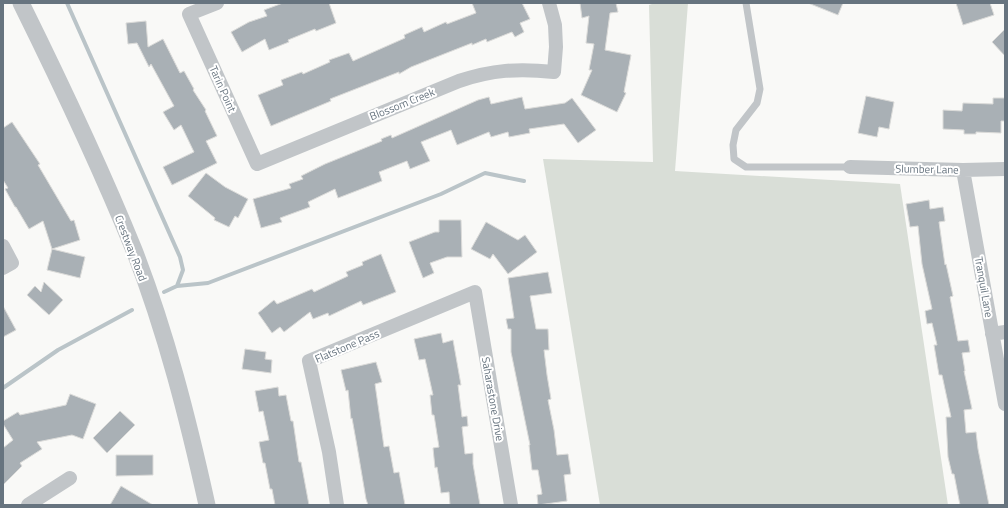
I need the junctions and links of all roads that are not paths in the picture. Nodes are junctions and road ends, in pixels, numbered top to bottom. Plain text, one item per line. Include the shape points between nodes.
1 (21, 3) edge
2 (217, 3) edge
3 (549, 3) edge
4 (746, 3) edge
5 (257, 164) joint
6 (850, 167) joint
7 (1005, 169) edge
8 (963, 170) junction
9 (3, 246) edge
10 (8, 266) edge
11 (475, 292) joint
12 (999, 333) edge
13 (1005, 404) edge
14 (70, 478) dead end
15 (28, 505) edge
16 (207, 505) edge
17 (337, 505) edge
18 (511, 505) edge

1 - 16 street, Crestway Road via 100,171 134,251 162,332 191,432
2 - 5 street, Tarin Point via 189,14
3 - 5 street, Blossom Creek via 555,25 554,72 504,70 479,74
4 - 6 lane via 760,89 757,103 736,130 732,145 734,158 746,167
6 - 8 street, Slumber Lane
7 - 8 street, Slumber Lane
8 - 12 street, Tranquil Lane
9 - 10 street
11 - 17 street, Flatstone Pass via 309,361 329,452
11 - 18 street, Saharastone Drive
12 - 13 street, Tranquil Lane
14 - 15 street

